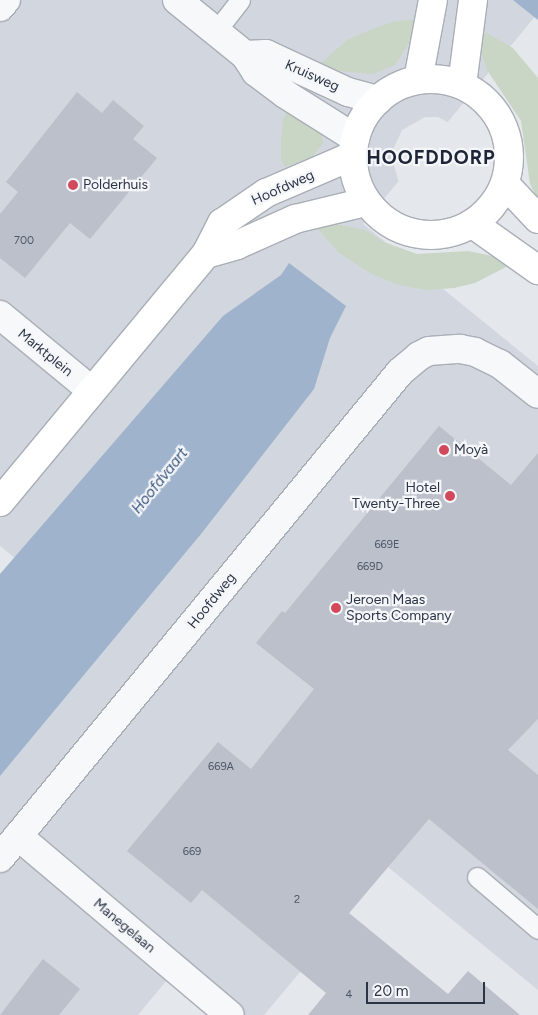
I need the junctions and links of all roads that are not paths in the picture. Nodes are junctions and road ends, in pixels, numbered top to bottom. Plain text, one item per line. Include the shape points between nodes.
1 (6, 0) edge
2 (177, 0) edge
3 (240, 0) edge
4 (433, 0) edge
5 (473, 0) edge
6 (0, 7) edge
7 (216, 31) junction
8 (245, 55) junction
9 (418, 80) junction
10 (462, 85) junction
11 (378, 100) junction
12 (354, 147) junction
13 (504, 184) junction
14 (366, 202) junction
15 (538, 219) edge
16 (473, 224) junction
17 (206, 254) junction
18 (538, 270) edge
19 (0, 316) edge
20 (91, 390) junction
21 (538, 394) edge
22 (0, 502) edge
23 (18, 836) junction
24 (0, 858) edge
25 (478, 878) dead end
26 (538, 929) edge
27 (230, 1015) edge

1 - 6 street
2 - 7 street, Kruisweg
3 - 7 lane
4 - 9 street
5 - 10 street
7 - 8 street, Kruisweg
8 - 11 street, Kruisweg via 266,54 348,92
8 - 12 street, Kruisweg via 256,72
9 - 10 street via 440,78
9 - 11 street via 389,91
10 - 13 street via 479,94 495,111 505,129 509,162
11 - 12 street via 363,117
12 - 14 street via 356,181
12 - 17 street, Hoofdweg via 248,202 222,223
13 - 15 street
13 - 16 street via 489,210
14 - 16 street via 395,228 417,234 439,234
14 - 17 street via 295,219 237,245
16 - 18 street
17 - 20 street, Hoofdweg
19 - 20 street, Marktplein
20 - 22 street, Hoofdweg
21 - 23 street, Hoofdweg via 500,364 460,349 429,351 400,372
23 - 24 street, Hoofdweg
23 - 27 street, Manegelaan
25 - 26 lane

